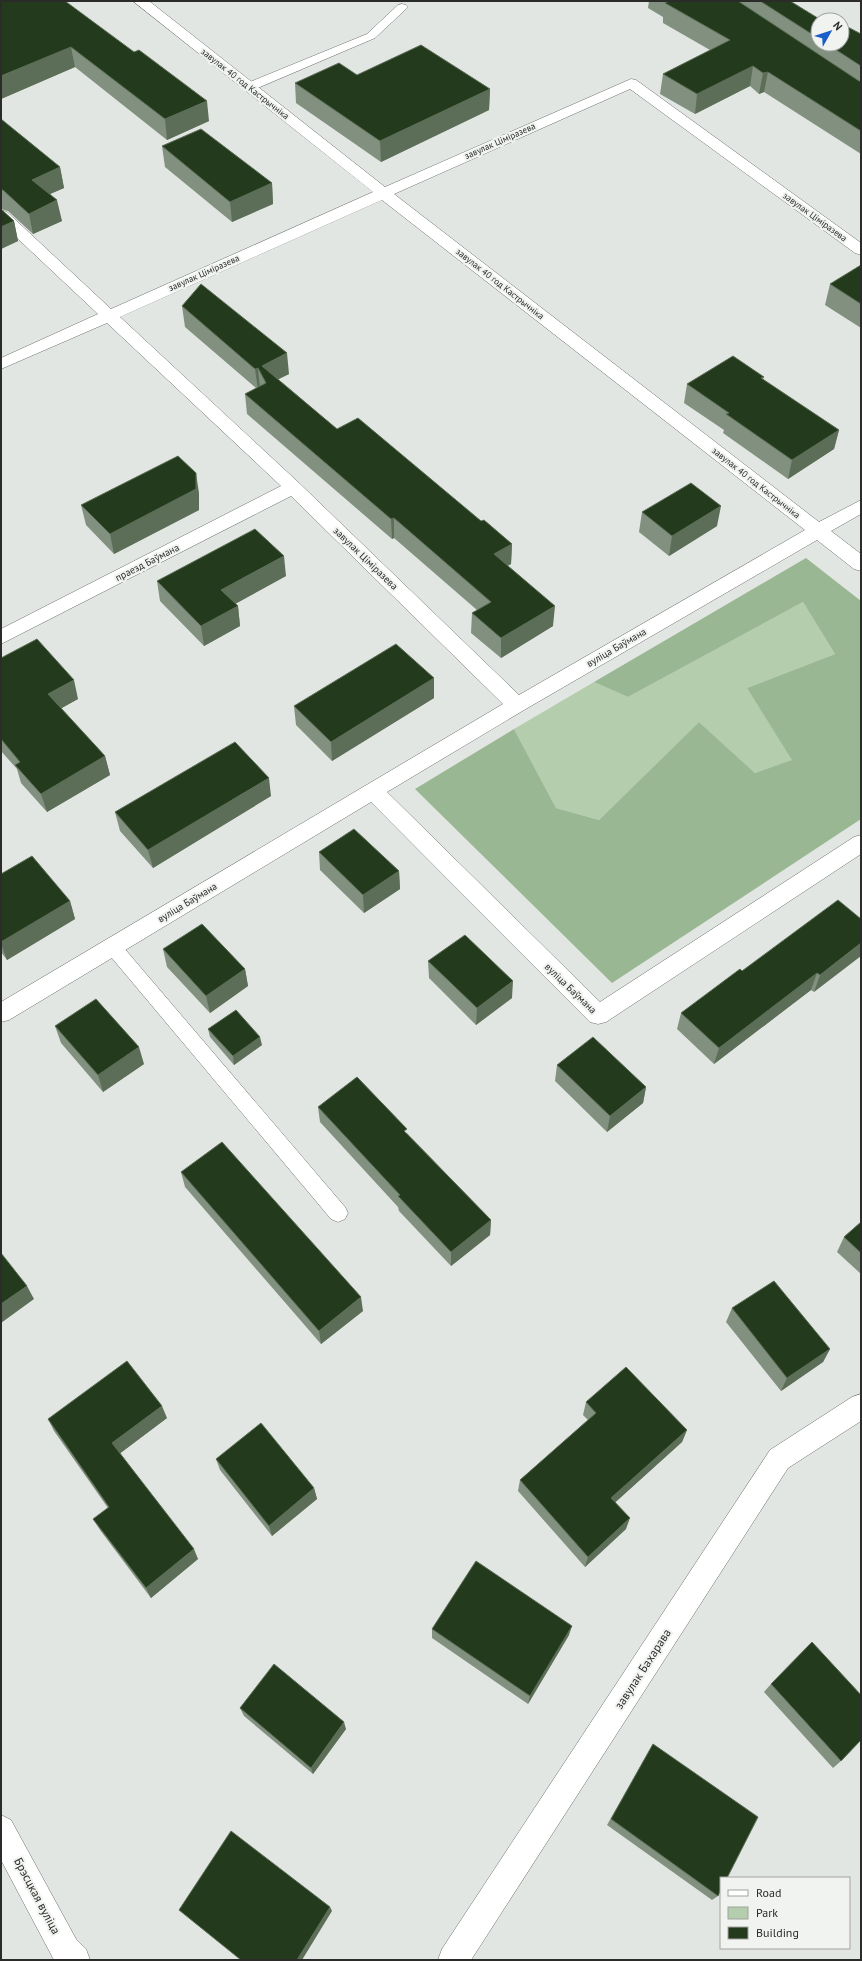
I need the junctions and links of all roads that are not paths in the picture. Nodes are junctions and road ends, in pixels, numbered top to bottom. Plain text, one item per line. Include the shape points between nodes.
1 (140, 1) edge
2 (402, 8) dead end
3 (248, 86) junction
4 (383, 193) junction
5 (1, 215) edge
6 (861, 250) edge
7 (108, 315) junction
8 (1, 364) edge
9 (293, 487) junction
10 (861, 506) edge
11 (817, 531) junction
12 (861, 564) edge
13 (1, 637) edge
14 (517, 705) junction
15 (373, 791) junction
16 (861, 843) edge
17 (112, 946) junction
18 (1, 1013) edge
19 (338, 1213) dead end
20 (861, 1406) edge
21 (1, 1830) edge
22 (75, 1960) edge
23 (453, 1960) edge

1 - 3 street, завулак 40 год Кастрычніка
2 - 3 lane via 371,36
3 - 4 street, завулак 40 год Кастрычніка
4 - 6 street, завулак Ціміразева via 631,82
4 - 7 street, завулак Ціміразева
4 - 11 street, завулак 40 год Кастрычніка
5 - 7 street, завулак Ціміразева
7 - 8 street, завулак Ціміразева
7 - 9 street, завулак Ціміразева
9 - 13 street, праезд Баўмана
9 - 14 street, завулак Ціміразева
10 - 11 street, вуліца Баўмана
11 - 12 street, завулак 40 год Кастрычніка
11 - 14 street, вуліца Баўмана
14 - 15 street, вуліца Баўмана
15 - 16 street, вуліца Баўмана via 598,1015
15 - 17 street, вуліца Баўмана
17 - 18 street, вуліца Баўмана
17 - 19 lane
20 - 23 street, завулак Бахарава via 779,1459
21 - 22 street, Брэсцкая вуліца via 66,1950

